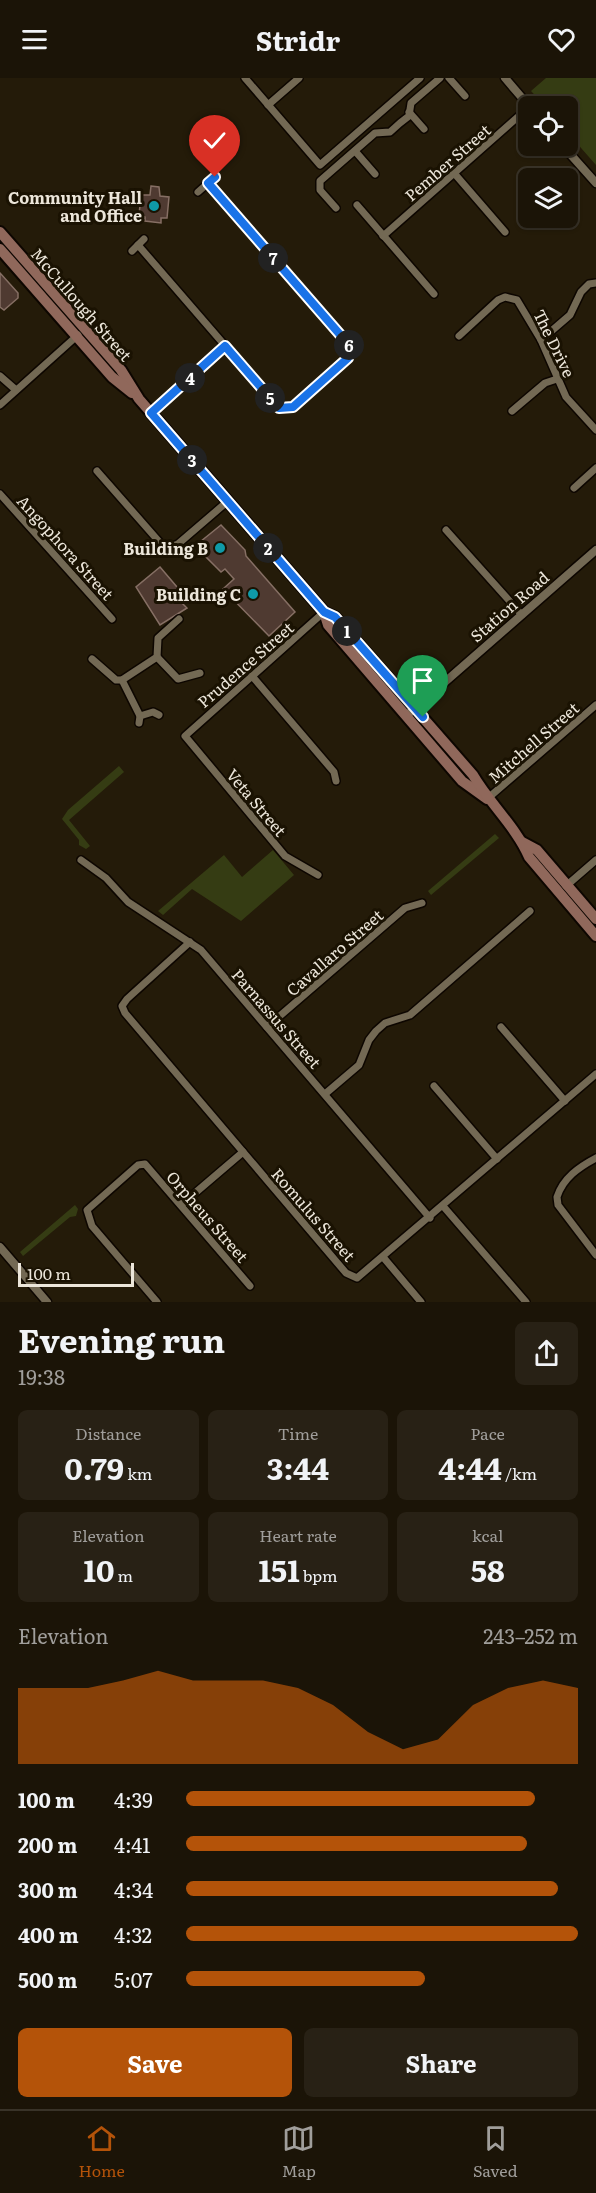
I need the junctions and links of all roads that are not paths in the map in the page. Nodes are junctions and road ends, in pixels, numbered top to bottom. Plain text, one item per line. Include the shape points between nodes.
1 (245, 78) edge
2 (299, 78) edge
3 (420, 78) edge
4 (440, 78) edge
5 (449, 78) edge
6 (505, 78) edge
7 (465, 96) dead end
8 (520, 96) edge
9 (268, 105) junction
10 (409, 112) junction
11 (518, 117) edge
12 (424, 129) dead end
13 (355, 151) junction
14 (573, 156) edge
15 (454, 173) junction
16 (375, 174) dead end
17 (215, 177) dead end
18 (208, 183) junction
19 (596, 183) edge
20 (198, 192) dead end
21 (357, 205) dead end
22 (336, 208) dead end
23 (0, 232) edge
24 (505, 232) dead end
25 (383, 236) junction
26 (144, 239) dead end
27 (0, 249) edge
28 (596, 283) edge
29 (434, 294) dead end
30 (81, 332) junction
31 (459, 336) dead end
32 (541, 340) junction
33 (225, 346) junction
34 (0, 376) edge
35 (557, 379) junction
36 (16, 390) junction
37 (0, 405) edge
38 (512, 411) dead end
39 (151, 413) junction
40 (596, 430) edge
41 (596, 468) edge
42 (97, 471) dead end
43 (574, 488) dead end
44 (0, 494) edge
45 (228, 501) junction
46 (446, 530) dead end
47 (596, 550) edge
48 (324, 612) junction
49 (522, 615) junction
50 (112, 619) dead end
51 (179, 619) dead end
52 (157, 657) junction
53 (92, 659) dead end
54 (200, 673) dead end
55 (252, 676) junction
56 (122, 680) junction
57 (596, 705) edge
58 (415, 707) junction
59 (159, 715) dead end
60 (406, 716) junction
61 (185, 736) joint
62 (336, 781) dead end
63 (487, 800) junction
64 (81, 860) dead end
65 (596, 860) edge
66 (318, 875) dead end
67 (563, 889) junction
68 (422, 903) dead end
69 (530, 911) dead end
70 (596, 919) edge
71 (596, 936) edge
72 (190, 942) junction
73 (267, 1027) junction
74 (501, 1027) dead end
75 (596, 1074) edge
76 (434, 1086) dead end
77 (325, 1094) junction
78 (565, 1101) junction
79 (243, 1152) junction
80 (596, 1158) edge
81 (498, 1160) junction
82 (181, 1205) junction
83 (443, 1206) junction
84 (430, 1218) junction
85 (0, 1247) edge
86 (596, 1255) edge
87 (383, 1257) junction
88 (250, 1286) dead end
89 (47, 1302) edge
90 (157, 1302) edge
91 (421, 1302) edge
92 (526, 1302) edge

1 - 9 street
2 - 9 street
3 - 9 street via 320,165
4 - 10 street via 411,104
5 - 7 street
6 - 8 street
10 - 12 street
10 - 13 street via 390,132 375,133
11 - 15 street, Pember Street
13 - 16 street
13 - 22 street via 320,181 320,190
14 - 19 street
15 - 24 street
15 - 25 street, Pember Street
17 - 18 street
18 - 20 street
18 - 33 street via 350,346 351,352 293,407 284,410
21 - 25 street
23 - 30 main road, McCullough Street
25 - 29 street
26 - 33 street via 135,248
27 - 30 main road, McCullough Street
28 - 32 street via 581,292 570,315
30 - 36 street
30 - 39 main road, McCullough Street via 112,377
31 - 32 street, The Drive via 498,300 510,297 523,308
32 - 35 street, The Drive
33 - 39 street
34 - 36 street
35 - 38 street via 545,383
35 - 40 street, The Drive via 566,397
36 - 37 street
39 - 45 main road, McCullough Street
41 - 43 street
42 - 45 street via 162,545 170,547
44 - 50 street, Angophora Street
45 - 48 main road, McCullough Street
46 - 49 street
47 - 49 street, Station Road
48 - 55 street, Prudence Street
48 - 58 main road, McCullough Street via 335,617
48 - 60 main road, McCullough Street via 328,625
49 - 58 street, Station Road
51 - 52 street via 158,638
52 - 54 street via 178,679
52 - 56 street
53 - 56 street via 116,680
55 - 61 street, Prudence Street
55 - 62 street via 334,772
56 - 59 street via 140,720 153,712
57 - 63 street, Mitchell Street
58 - 60 street, Station Road
58 - 63 main road, McCullough Street via 473,775
60 - 63 main road, McCullough Street via 462,781
61 - 66 street, Veta Street via 285,856
63 - 67 main road, McCullough Street via 522,842 537,850
64 - 72 street, Parnassus Street via 106,878 128,902
65 - 67 street
67 - 70 main road, McCullough Street
67 - 71 main road, McCullough Street
68 - 73 street, Cavallaro Street via 405,908
69 - 77 street via 410,1015 385,1023 376,1031 359,1065
72 - 73 street, Parnassus Street
72 - 79 street, Romulus Street via 122,1006
73 - 77 street, Parnassus Street
74 - 78 street
75 - 78 street, Romulus Street
76 - 81 street
77 - 84 street, Parnassus Street
78 - 81 street, Romulus Street
79 - 82 street
79 - 87 street, Romulus Street via 346,1273 357,1278
80 - 86 street via 571,1174 557,1197 558,1204
81 - 83 street, Romulus Street
82 - 88 street, Orpheus Street
82 - 90 street, Orpheus Street via 145,1164 138,1165 87,1210 92,1226
83 - 84 street, Romulus Street
83 - 92 street
84 - 87 street, Romulus Street
85 - 89 street
87 - 91 street

